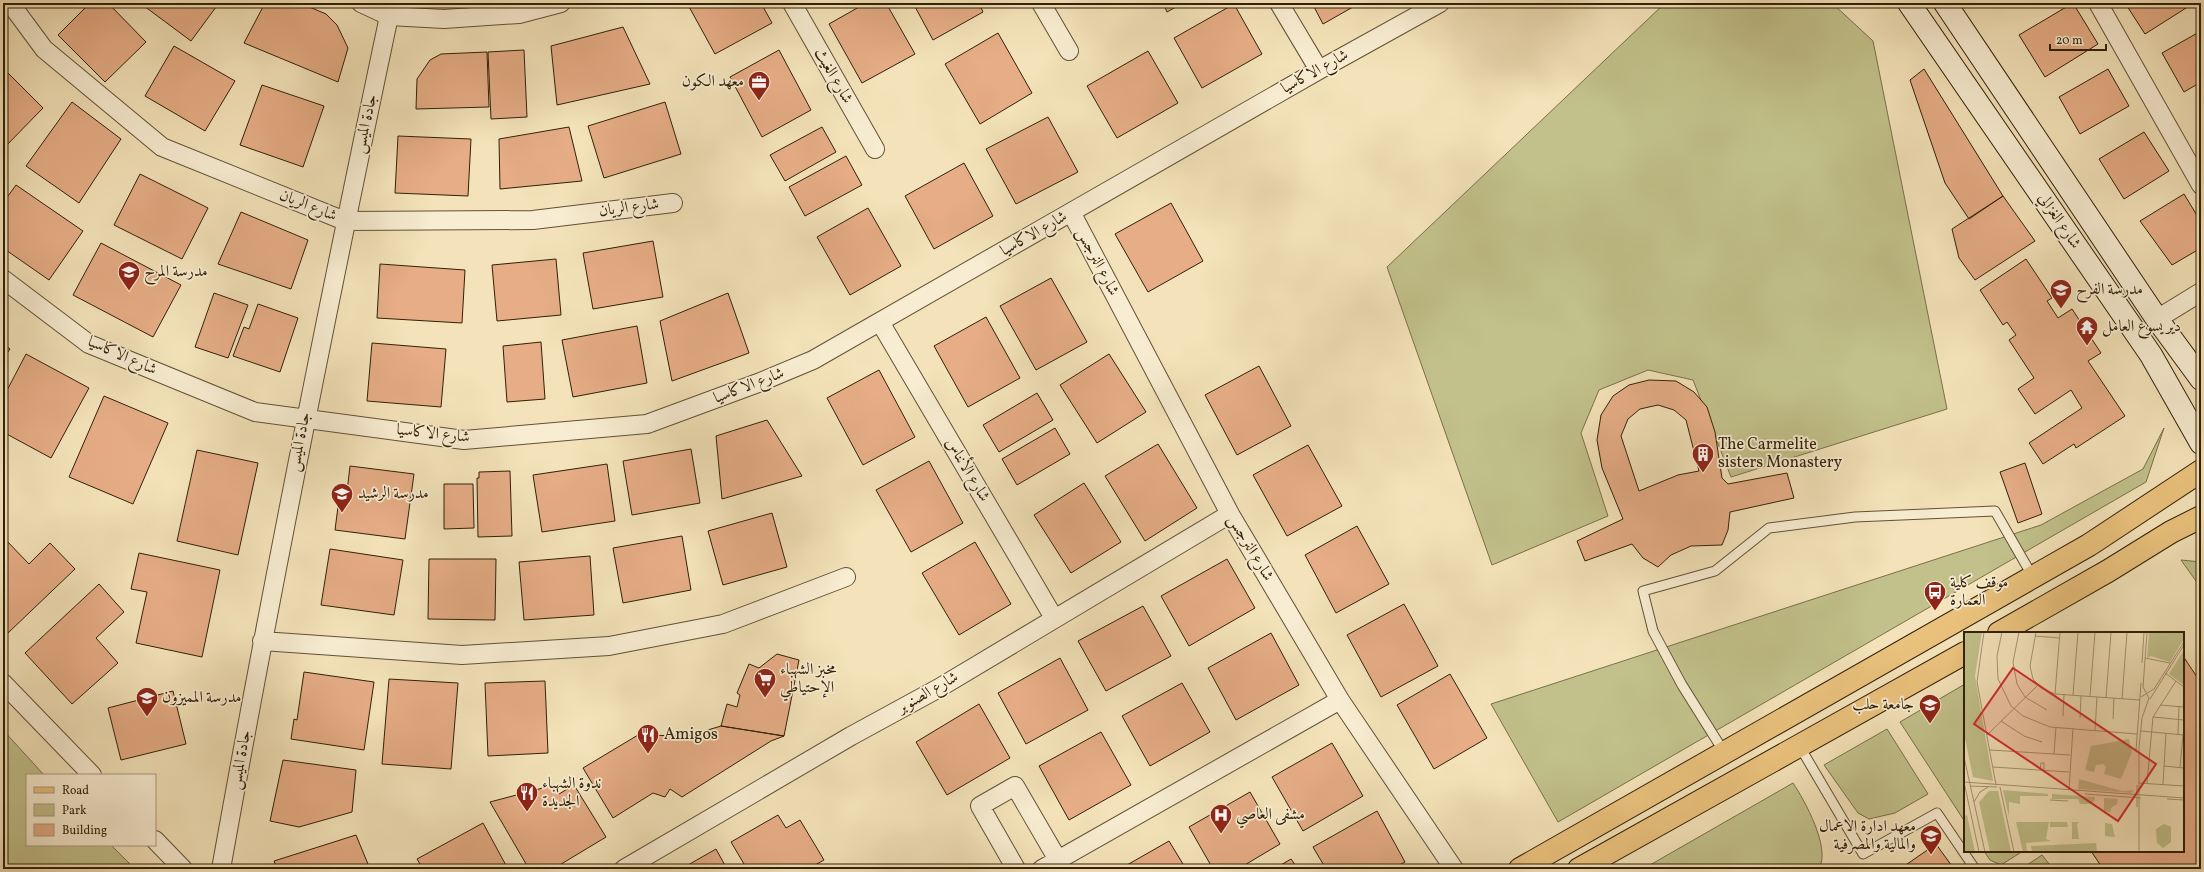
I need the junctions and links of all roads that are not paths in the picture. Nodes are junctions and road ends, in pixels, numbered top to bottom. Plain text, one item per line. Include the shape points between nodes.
1 (10, 3) edge
2 (361, 3) edge
3 (561, 3) edge
4 (792, 3) edge
5 (1041, 3) edge
6 (1279, 3) edge
7 (1440, 3) edge
8 (1909, 3) edge
9 (1945, 3) edge
10 (2098, 3) edge
11 (389, 16) junction
12 (1069, 50) dead end
13 (1320, 70) junction
14 (875, 149) dead end
15 (2201, 185) edge
16 (673, 203) dead end
17 (1071, 212) junction
18 (345, 221) junction
19 (3, 279) edge
20 (2201, 292) edge
21 (2157, 319) junction
22 (880, 322) junction
23 (2201, 379) edge
24 (305, 419) junction
25 (2201, 443) edge
26 (2201, 471) edge
27 (1230, 514) junction
28 (2201, 517) edge
29 (846, 577) dead end
30 (2033, 577) junction
31 (1054, 618) junction
32 (2001, 632) edge
33 (262, 641) junction
34 (1964, 653) edge
35 (3, 683) edge
36 (1340, 700) junction
37 (1800, 747) junction
38 (1724, 753) junction
39 (91, 774) edge
40 (156, 841) edge
41 (1058, 860) junction
42 (183, 869) edge
43 (221, 869) edge
44 (624, 869) edge
45 (1016, 869) edge
46 (1042, 869) edge
47 (1454, 869) edge
48 (1520, 869) edge
49 (1579, 869) edge
50 (1975, 869) edge

1 - 18 street, شارع الريان via 44,49 162,147
2 - 11 street
3 - 11 street via 520,14 444,19
4 - 14 street, شارع الغيث
5 - 12 street
6 - 13 street
7 - 13 street, شارع الاكاسيا
8 - 25 main road, شارع الغزالي via 2151,356
9 - 21 main road, شارع الغزالي
10 - 15 street
11 - 18 street, جادة الميس
13 - 17 street, شارع الاكاسيا
16 - 18 street, شارع الريان via 532,220
17 - 22 street, شارع الاكاسيا
17 - 27 street, شارع النرجس
18 - 24 street, جادة الميس
19 - 24 street, شارع الاكاسيا via 89,344 255,412
20 - 21 street
21 - 23 main road, شارع الغزالي
22 - 24 street, شارع الاكاسيا via 813,360 647,424 464,440
22 - 31 street, شارع الأنناس
24 - 33 street, جادة الميس
26 - 30 main road via 2089,545
27 - 31 street, شارع الصنوبر
27 - 36 street, شارع النرجس
28 - 32 main road
29 - 33 street via 723,624 609,646 462,655
30 - 38 main road
30 - 38 lane via 1995,511 1855,517 1769,528 1715,571 1643,591 1653,631 1682,685
31 - 44 street, شارع الصنوبر via 939,688 851,736
33 - 43 street, جادة الميس
34 - 37 main road
35 - 39 street
36 - 41 street
36 - 47 street, شارع النرجس
37 - 49 main road
37 - 50 lane via 1863,854 1937,813
38 - 48 main road
40 - 42 street
41 - 45 street via 1015,786 980,806
41 - 46 street

